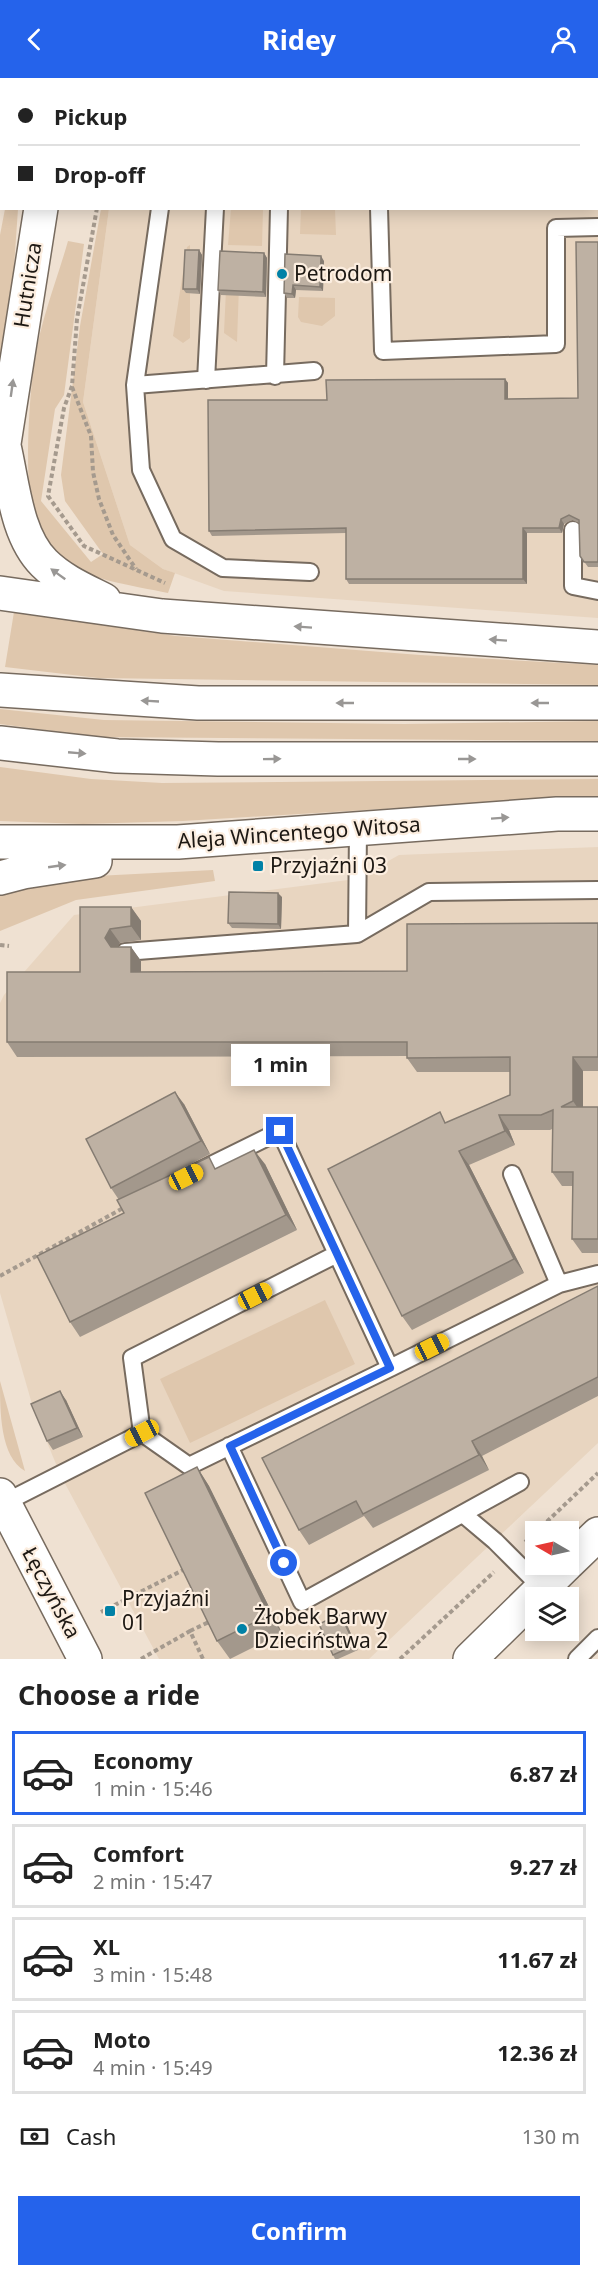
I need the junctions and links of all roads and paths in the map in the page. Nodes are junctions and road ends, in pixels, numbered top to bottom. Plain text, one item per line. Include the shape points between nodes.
1 (40, 210) edge
2 (97, 210) edge
3 (160, 210) edge
4 (215, 210) edge
5 (279, 210) edge
6 (379, 210) edge
7 (598, 227) edge
8 (314, 371) dead end
9 (275, 376) junction
10 (206, 380) junction
11 (135, 385) junction
12 (72, 386) junction
13 (2, 458) edge
14 (573, 530) dead end
15 (84, 546) dead end
16 (310, 572) dead end
17 (141, 574) dead end
18 (598, 591) edge
19 (0, 593) edge
20 (127, 612) junction
21 (598, 647) edge
22 (9, 691) edge
23 (598, 703) edge
24 (10, 745) edge
25 (598, 759) edge
26 (598, 814) edge
27 (358, 829) junction
28 (0, 842) edge
29 (178, 843) junction
30 (0, 878) edge
31 (598, 890) edge
32 (357, 934) junction
33 (0, 945) edge
34 (9, 946) dead end
35 (125, 952) edge
36 (512, 1174) dead end
37 (179, 1180) edge
38 (129, 1205) edge
39 (337, 1254) junction
40 (598, 1274) edge
41 (0, 1276) edge
42 (559, 1284) junction
43 (390, 1368) junction
44 (142, 1433) junction
45 (230, 1446) junction
46 (598, 1473) edge
47 (520, 1482) dead end
48 (2, 1499) edge
49 (463, 1514) junction
50 (548, 1521) edge
51 (598, 1534) edge
52 (525, 1543) edge
53 (579, 1553) edge
54 (510, 1557) junction
55 (186, 1569) edge
56 (556, 1575) edge
57 (541, 1587) edge
58 (543, 1587) edge
59 (525, 1605) edge
60 (101, 1612) dead end
61 (211, 1621) edge
62 (190, 1631) junction
63 (598, 1638) edge
64 (85, 1659) edge
65 (141, 1659) edge
66 (203, 1659) edge
67 (400, 1659) edge
68 (470, 1659) edge
69 (577, 1659) edge

13 -> 1 street, Hutnicza
2 - 12 path via 77,319
3 - 11 lane
4 - 10 lane
5 - 9 lane
6 - 7 lane via 383,351 556,344 556,228
8 - 9 lane
9 - 10 lane
10 - 11 lane
11 - 16 lane via 141,470 173,539 223,568
12 - 15 path via 64,408 48,496
12 - 17 path via 91,436 99,499 113,535
20 -> 13 street via 45,564 23,529
14 - 18 lane via 573,586
19 - 20 street
21 -> 20 street
23 -> 22 street via 198,703
24 -> 25 street via 117,756 218,759
27 -> 26 street, Aleja Wincentego Witosa
27 - 29 street, Aleja Wincentego Witosa
27 - 32 lane
28 - 29 street, Aleja Wincentego Witosa
30 -> 29 street via 124,857
31 - 32 lane via 429,892
32 - 35 lane
33 - 34 path
36 - 42 lane
37 - 39 lane via 280,1131
38 - 41 path
39 - 43 lane
39 - 44 lane via 132,1358
40 - 42 lane
42 - 43 lane
43 - 45 lane
44 - 45 lane via 189,1466
44 - 48 lane
45 - 49 lane via 302,1602
46 - 50 path
47 - 49 lane
48 - 64 street, Łęczyńska
49 - 54 lane
51 - 53 street
52 - 54 path
54 - 57 lane
54 - 67 path
55 - 60 path
56 - 58 street
59 - 68 street
61 - 62 path
62 - 65 path
62 - 66 path
63 - 69 lane

